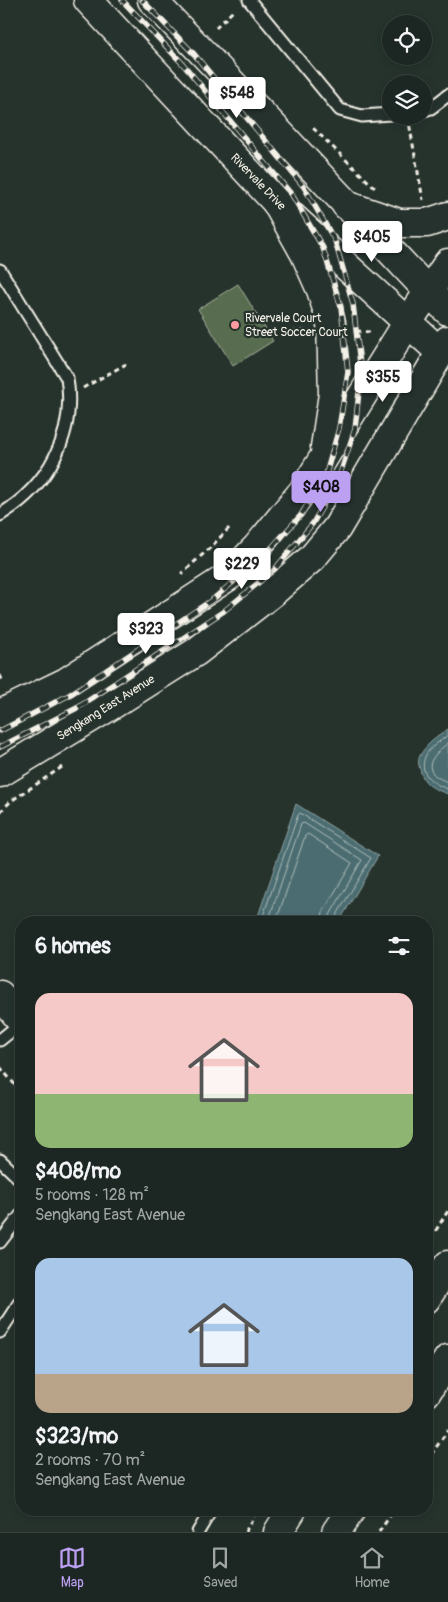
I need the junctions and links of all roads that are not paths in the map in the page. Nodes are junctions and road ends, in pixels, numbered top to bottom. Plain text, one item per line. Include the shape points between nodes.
1 (88, 0) edge
2 (158, 2) edge
3 (244, 2) edge
4 (448, 95) edge
5 (432, 107) edge
6 (382, 115) edge
7 (276, 202) junction
8 (346, 205) junction
9 (448, 216) edge
10 (448, 262) edge
11 (0, 270) edge
12 (429, 292) junction
13 (448, 311) edge
14 (408, 322) junction
15 (444, 346) edge
16 (322, 461) junction
17 (0, 515) edge
18 (0, 714) edge
19 (0, 773) edge
20 (0, 995) edge
21 (15, 1014) edge
22 (15, 1026) edge
23 (0, 1040) edge
24 (0, 1160) edge
25 (15, 1174) edge
26 (15, 1223) edge
27 (0, 1242) edge
28 (448, 1265) edge
29 (433, 1288) edge
30 (15, 1309) edge
31 (0, 1332) edge
32 (207, 1516) edge
33 (288, 1516) edge
34 (346, 1516) edge
35 (198, 1532) edge
36 (278, 1532) edge
37 (336, 1532) edge

1 - 7 main road, Rivervale Drive
2 - 8 main road
3 - 6 lane via 340,110 362,116
4 - 5 lane
7 - 14 main road, Rivervale Drive
7 - 16 main road via 305,254 332,322 333,394
8 - 9 main road via 399,222 427,223
8 - 12 main road
10 - 12 main road
11 - 17 lane via 67,378 70,395 69,413 57,454 42,478 18,504
12 - 13 main road
12 - 14 main road
14 - 15 main road, Rivervale Drive
14 - 16 main road
15 - 19 main road, Sengkang East Avenue via 337,528 312,558 196,652
16 - 18 main road via 303,492 229,576 66,682
20 - 21 main road
22 - 23 lane
24 - 25 lane
26 - 27 lane
28 - 29 main road
30 - 31 lane
32 - 35 lane
33 - 36 main road
34 - 37 main road

